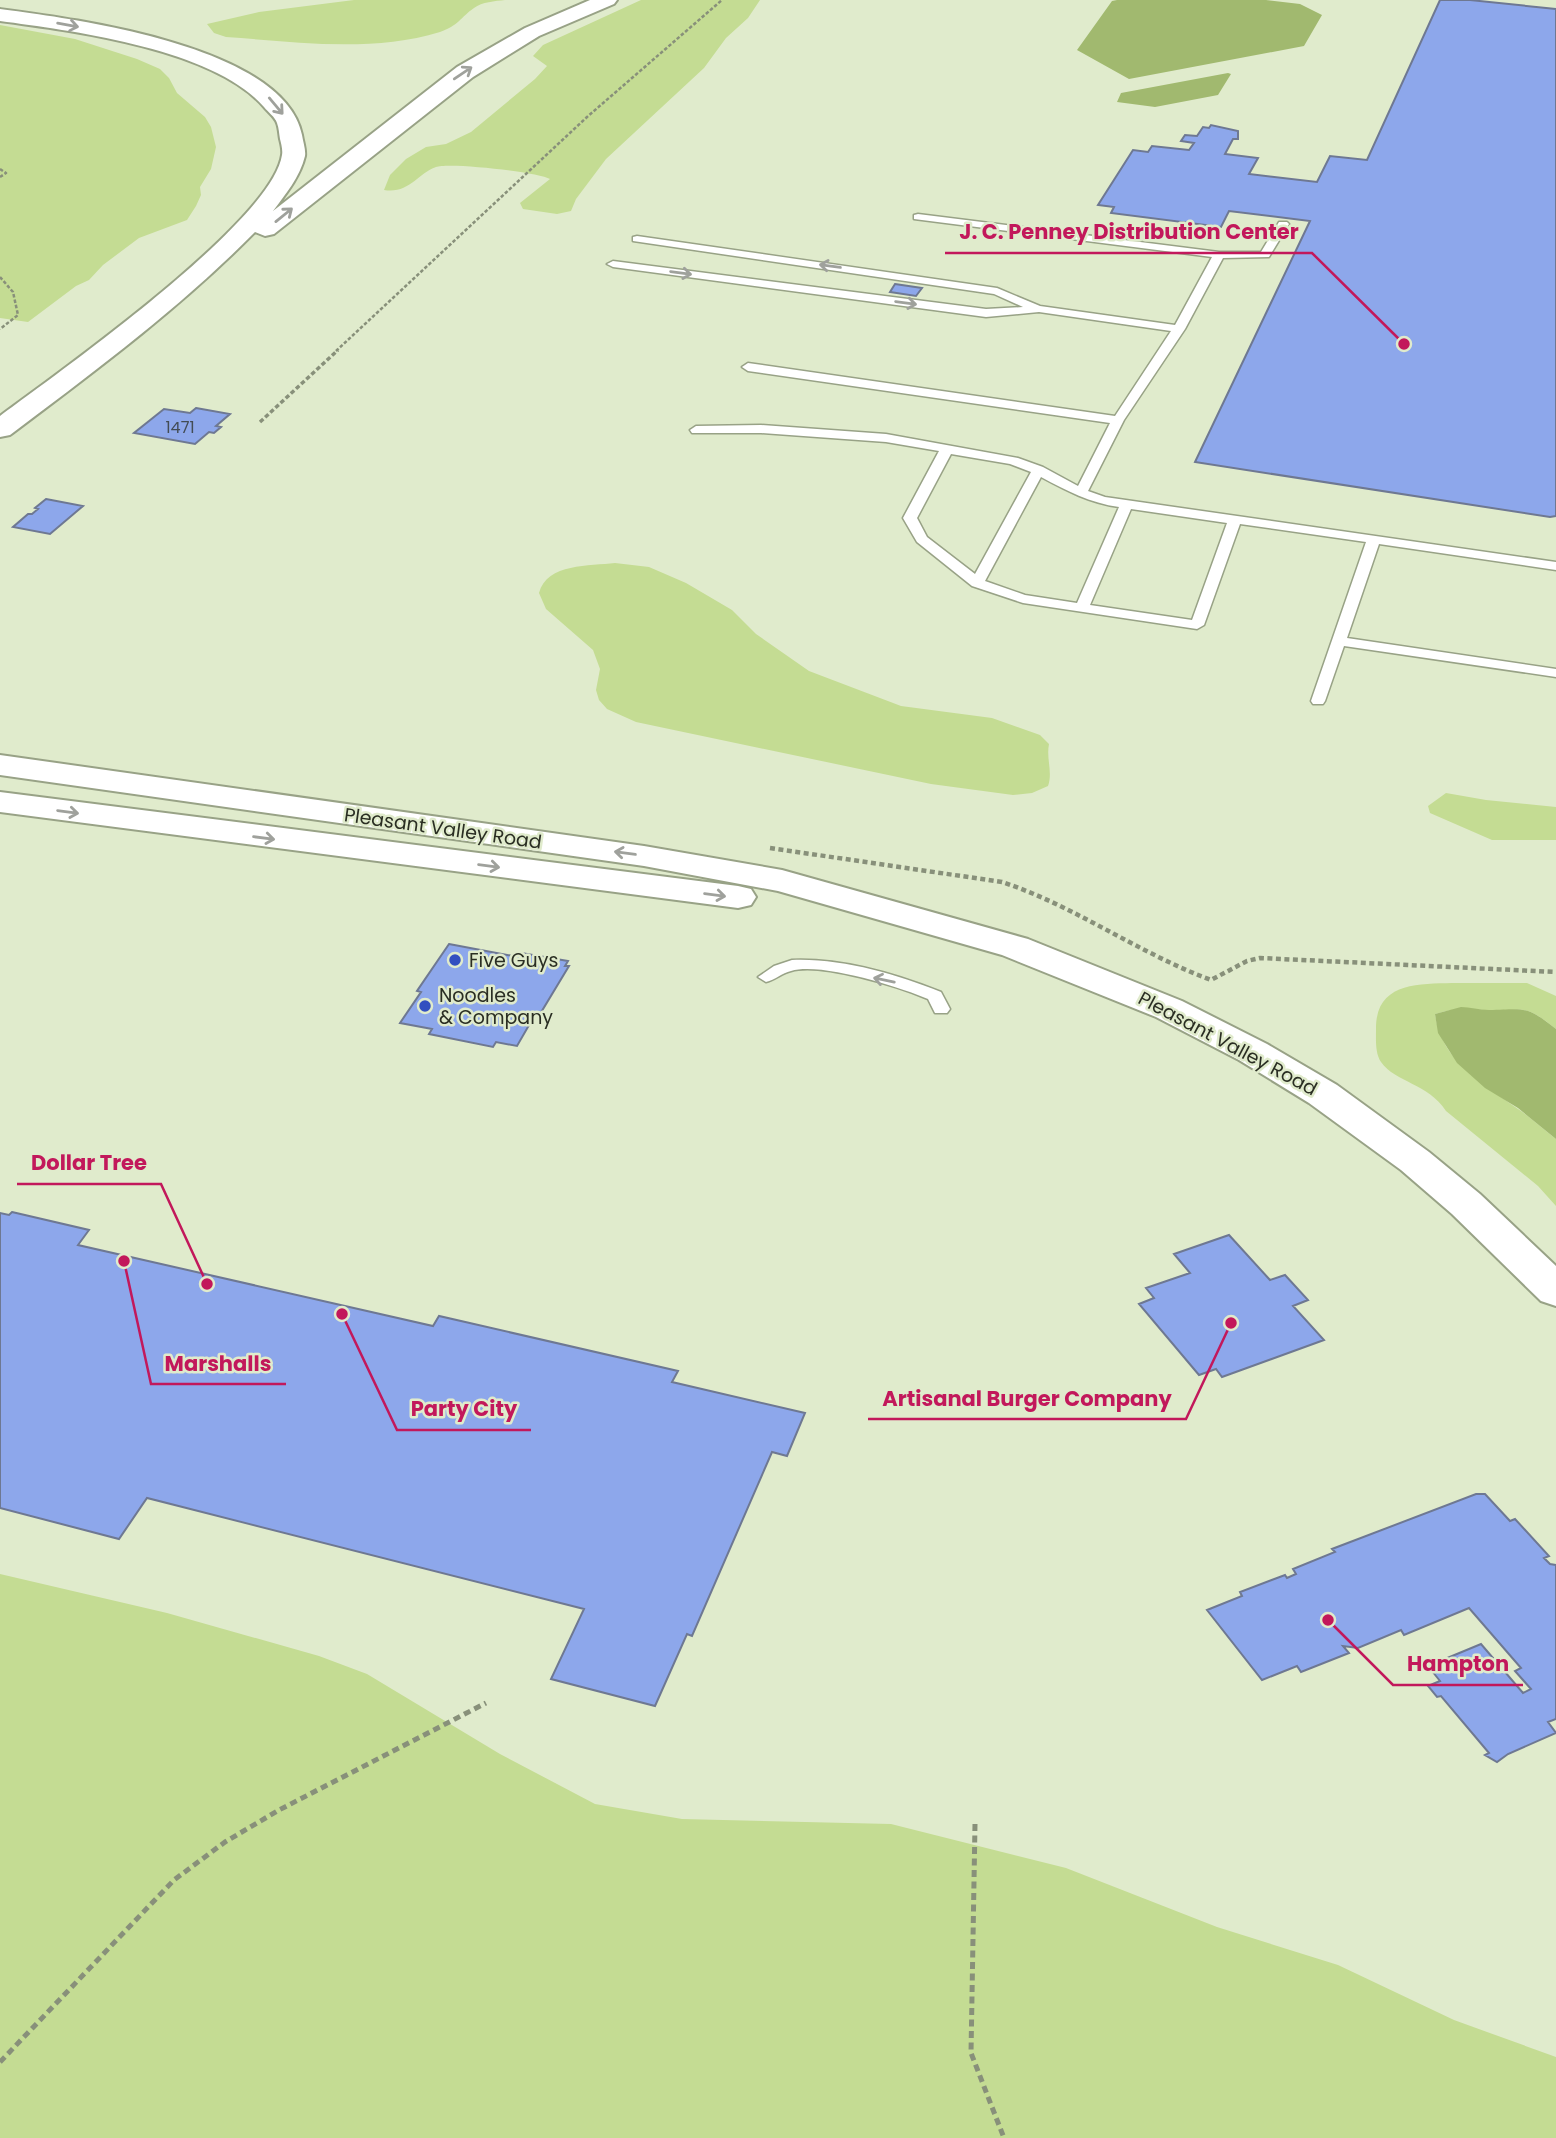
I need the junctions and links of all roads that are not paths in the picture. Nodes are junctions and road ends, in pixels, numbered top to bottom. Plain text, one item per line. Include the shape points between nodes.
1 (607, 0) edge
2 (0, 15) edge
3 (918, 216) dead end
4 (1283, 224) dead end
5 (637, 239) dead end
6 (1219, 255) junction
7 (613, 264) dead end
8 (207, 266) junction
9 (1039, 309) junction
10 (1179, 329) junction
11 (748, 366) dead end
12 (1118, 420) junction
13 (0, 429) edge
14 (696, 430) dead end
15 (947, 449) junction
16 (1038, 470) junction
17 (1081, 494) junction
18 (1127, 504) junction
19 (1235, 520) junction
20 (1374, 539) junction
21 (1556, 566) edge
22 (977, 583) junction
23 (1082, 608) junction
24 (1339, 641) junction
25 (1556, 674) edge
26 (1318, 701) dead end
27 (0, 765) edge
28 (177, 790) junction
29 (219, 796) junction
30 (0, 802) edge
31 (153, 823) junction
32 (196, 829) junction
33 (883, 911) junction
34 (766, 978) dead end
35 (941, 1009) dead end
36 (1556, 1291) edge

8 -> 1 main road via 276,221 473,66 532,32
2 -> 8 main road via 181,51 236,74 277,106 294,142 288,173 266,206
3 - 6 lane
4 - 6 lane via 1265,255
9 -> 5 lane via 998,290
6 - 10 lane
7 -> 9 lane via 986,313
8 - 13 main road
9 - 10 lane
10 - 12 lane
11 - 12 lane
12 - 17 lane
14 - 15 lane via 820,432
15 - 16 lane
15 - 22 lane via 910,518 922,539
16 - 17 lane
16 - 22 lane
17 - 18 lane
18 - 19 lane
18 - 23 lane
19 - 20 lane
19 - 23 lane via 1197,625
20 - 21 lane
20 - 24 lane
22 - 23 lane via 1023,599
24 - 25 lane
24 - 26 lane
27 - 28 main road, Pleasant Valley Road
28 - 29 main road, Pleasant Valley Road
28 - 31 main road
29 - 32 main road
33 -> 29 main road, Pleasant Valley Road via 782,881 644,856
30 -> 31 main road, Pleasant Valley Road
31 - 32 main road, Pleasant Valley Road
32 -> 33 main road, Pleasant Valley Road via 760,900
33 - 36 main road, Pleasant Valley Road via 984,937 1059,963 1160,1005 1254,1052 1323,1094 1415,1161
35 -> 34 lane via 935,996 914,986 830,968 794,965

